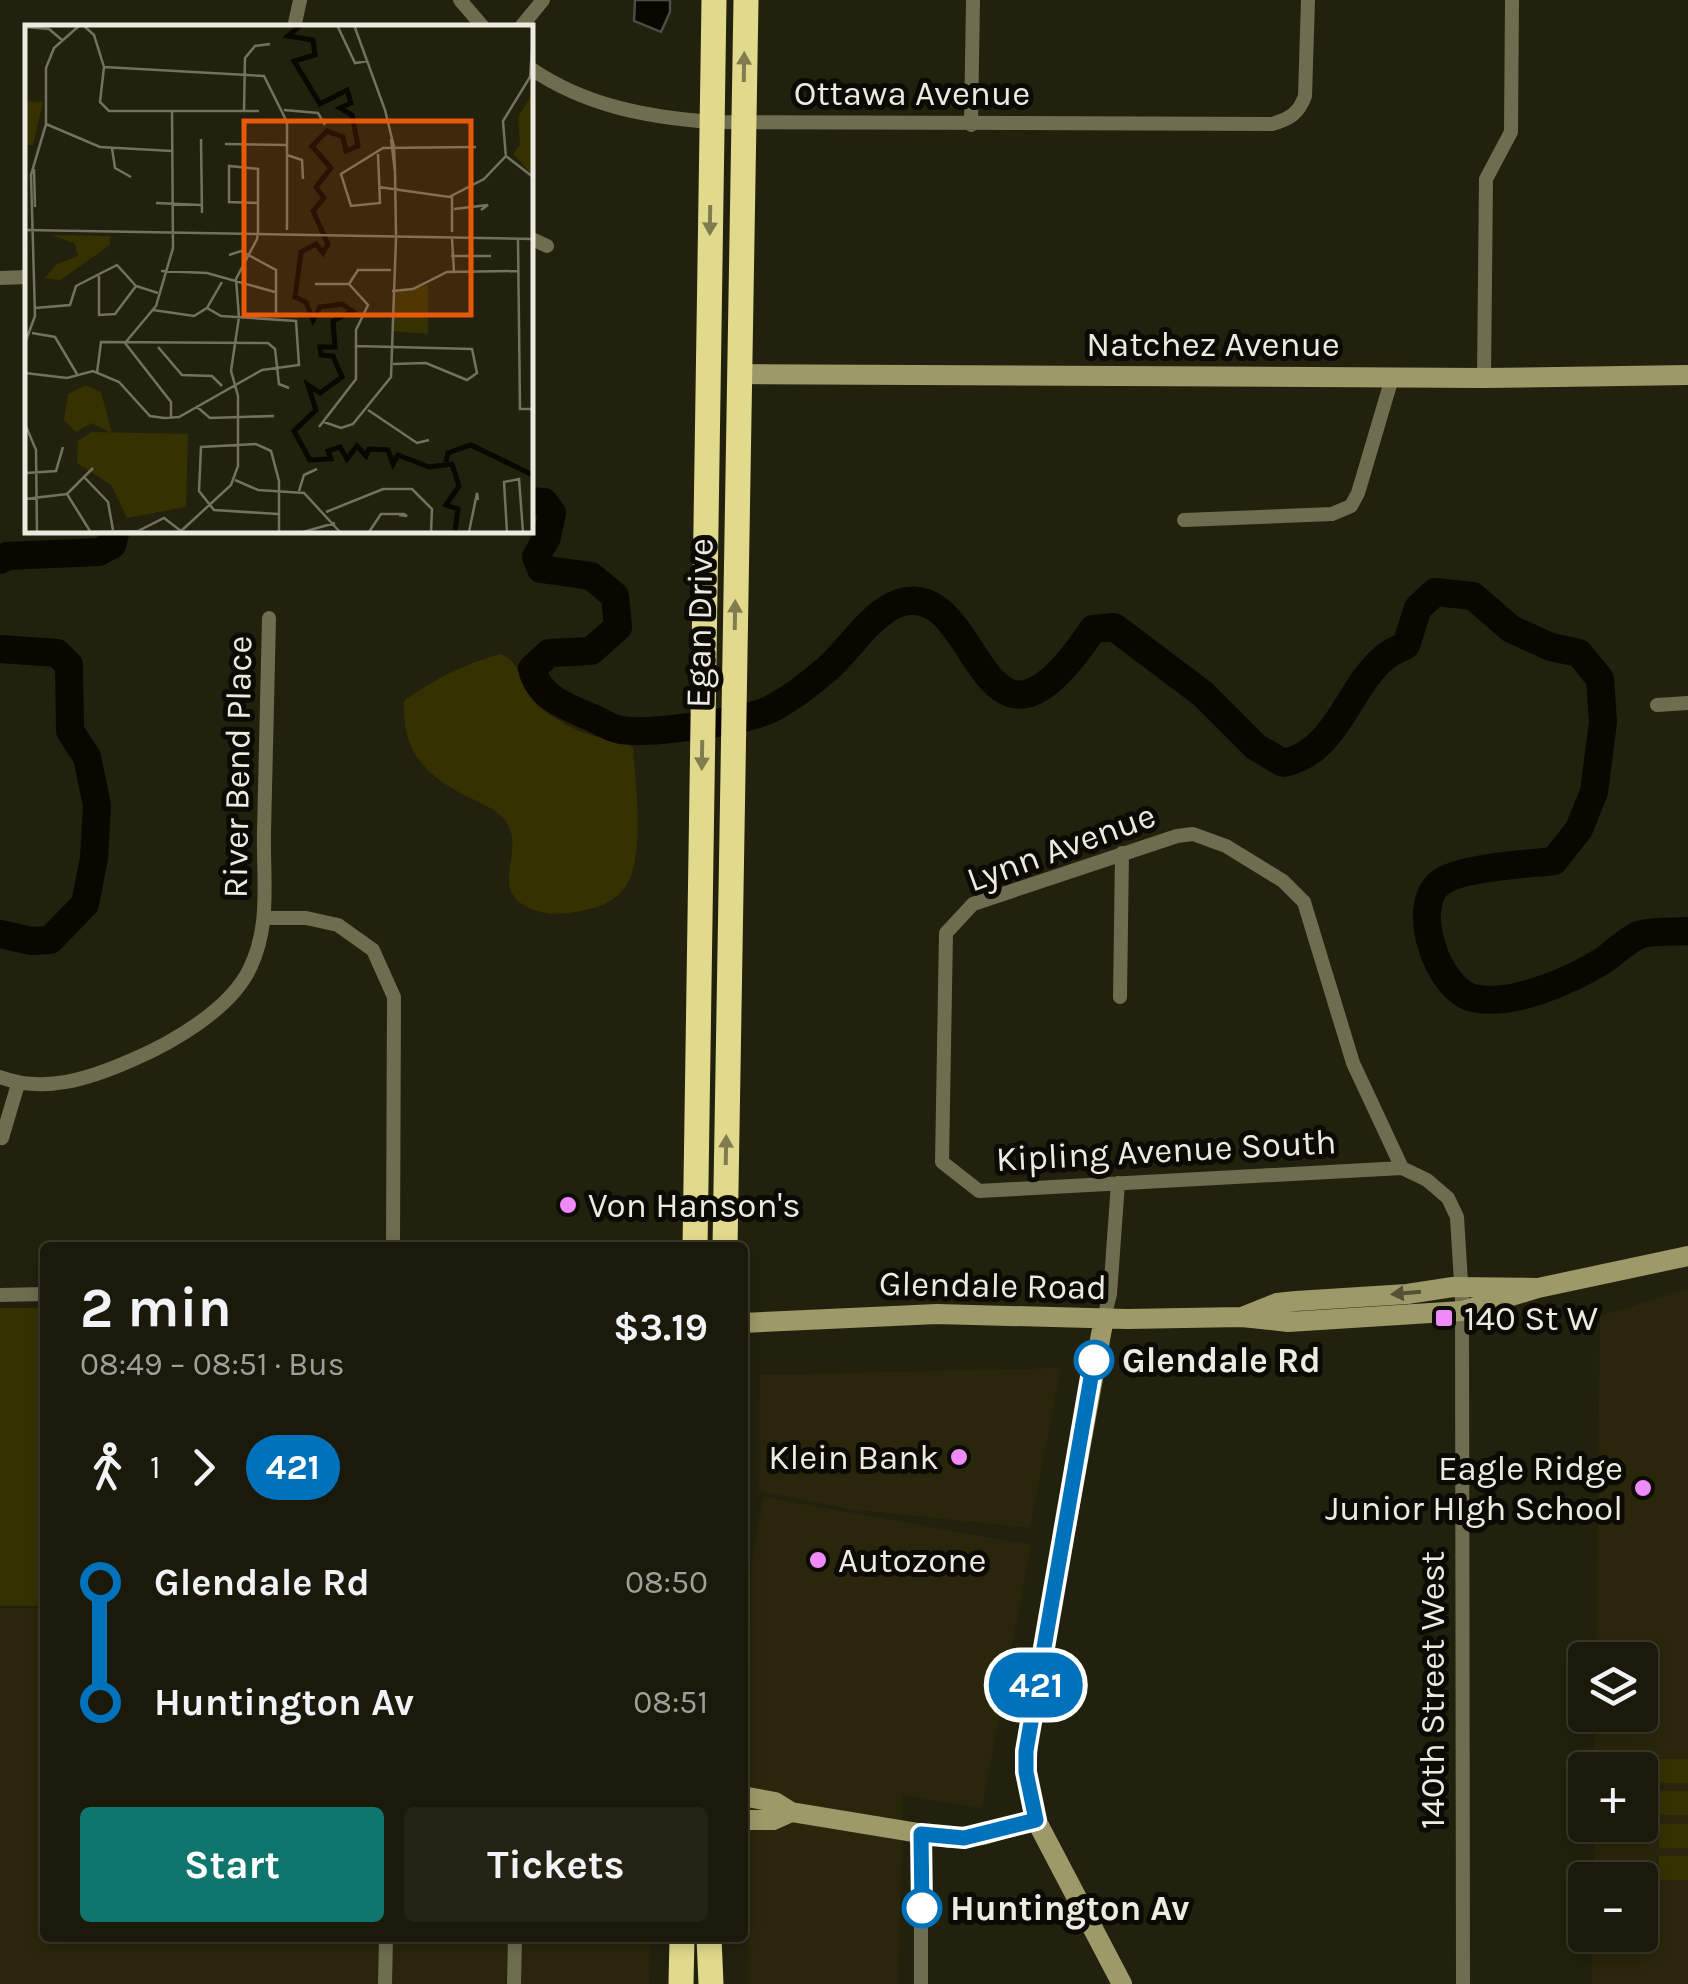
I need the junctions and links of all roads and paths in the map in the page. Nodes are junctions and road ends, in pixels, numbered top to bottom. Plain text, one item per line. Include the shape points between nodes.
1 (300, 0) edge
2 (460, 0) edge
3 (543, 0) edge
4 (714, 0) edge
5 (746, 0) edge
6 (974, 0) edge
7 (1308, 0) edge
8 (1512, 0) edge
9 (295, 25) edge
10 (481, 25) edge
11 (522, 25) edge
12 (532, 69) edge
13 (712, 122) junction
14 (743, 122) junction
15 (971, 124) junction
16 (532, 239) edge
17 (547, 246) dead end
18 (25, 277) edge
19 (0, 278) edge
20 (738, 374) junction
21 (1688, 375) edge
22 (1392, 378) junction
23 (1484, 378) junction
24 (1184, 520) dead end
25 (269, 618) dead end
26 (1688, 703) edge
27 (1657, 705) dead end
28 (1122, 853) junction
29 (265, 918) junction
30 (1120, 997) dead end
31 (0, 1077) edge
32 (18, 1084) junction
33 (2, 1138) edge
34 (942, 1162) joint
35 (1402, 1168) junction
36 (1118, 1183) junction
37 (393, 1242) edge
38 (694, 1242) edge
39 (724, 1242) edge
40 (1688, 1256) edge
41 (1461, 1287) junction
42 (1538, 1288) junction
43 (40, 1294) edge
44 (0, 1295) edge
45 (1462, 1311) junction
46 (1242, 1317) junction
47 (1104, 1318) junction
48 (748, 1323) edge
49 (748, 1797) edge
50 (790, 1812) junction
51 (748, 1820) edge
52 (1036, 1820) junction
53 (921, 1834) junction
54 (386, 1942) edge
55 (515, 1942) edge
56 (682, 1942) edge
57 (709, 1942) edge
58 (719, 1942) edge
59 (385, 1984) edge
60 (514, 1984) edge
61 (681, 1984) edge
62 (714, 1984) edge
63 (921, 1984) edge
64 (1122, 1984) edge
65 (1463, 1984) edge

1 - 9 street
2 - 10 street
3 - 11 street
4 - 13 highway, Egan Drive
14 -> 5 highway, Egan Drive
6 - 15 street
7 - 15 street, Ottawa Avenue via 1307,84 1300,110 1287,120
8 - 23 street via 1510,132 1486,179
12 - 13 street, Ottawa Avenue via 584,98 662,118
13 - 14 street, Ottawa Avenue
13 -> 38 highway, Egan Drive
14 - 15 street, Ottawa Avenue
14 - 20 highway, Egan Drive
16 - 17 street
18 - 19 street
20 - 22 street, Natchez Avenue
39 -> 20 highway, Egan Drive
21 - 23 street, Natchez Avenue
22 - 23 street, Natchez Avenue
22 - 24 street via 1350,506 1332,514
25 - 29 street, River Bend Place
26 - 27 street
28 - 30 street
28 - 34 street, Lynn Avenue via 973,904 946,934
28 - 35 street, Lynn Avenue via 1177,836 1210,838 1304,902 1353,1063
29 - 32 street via 250,970 209,1018 85,1081
29 - 37 street, River Bend Place via 338,925 373,950 394,997
31 - 32 street
32 - 33 street
34 - 36 street, Kipling Avenue South via 979,1191
35 - 36 street, Kipling Avenue South
35 - 41 street, 140th Street West via 1448,1198 1457,1217
36 - 47 street
40 - 42 street, Glendale Road
41 - 42 street, Glendale Road
41 - 45 street, 140th Street West
41 -> 46 street, Glendale Road via 1277,1303
42 - 45 street, Glendale Road
43 - 44 street
45 - 46 street, Glendale Road via 1288,1322
45 - 65 street, 140th Street West
46 - 47 street, Glendale Road
47 - 48 street, Glendale Road via 967,1314
47 - 52 street via 1026,1751
49 - 50 street
50 - 51 street
50 - 53 street
52 - 53 street via 964,1838
52 - 64 street
53 - 63 street
54 - 59 street
55 - 60 street
56 - 61 highway
57 - 62 highway
58 - 62 highway

